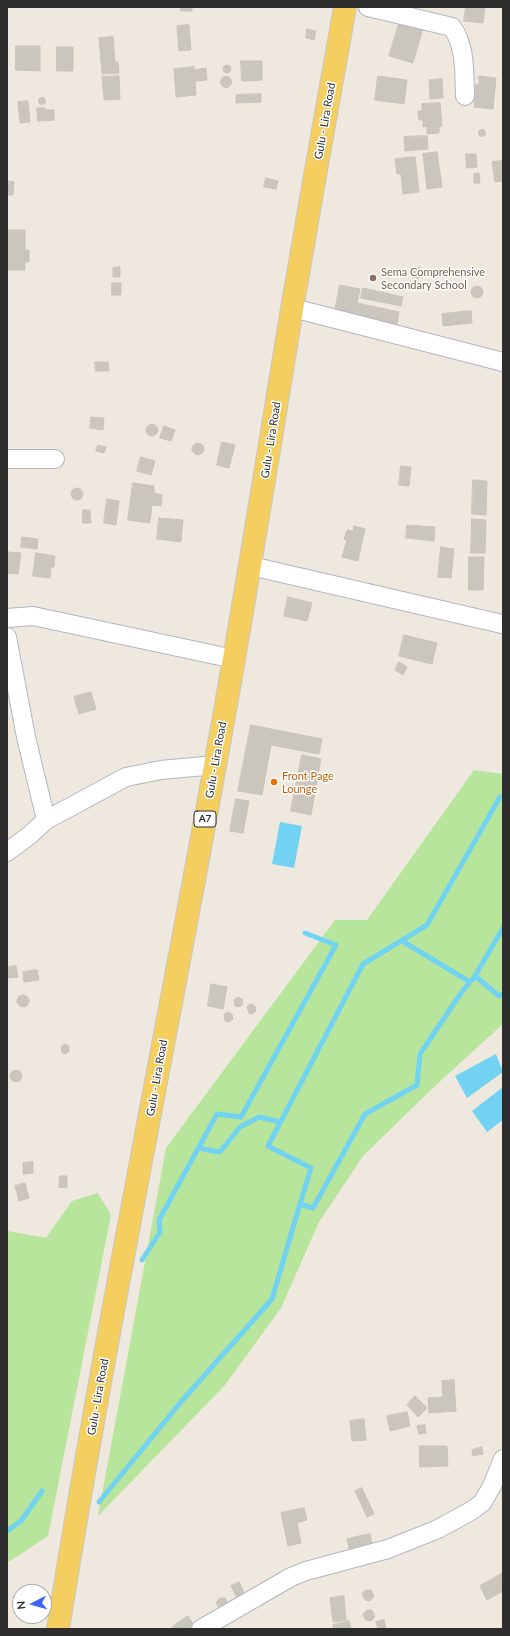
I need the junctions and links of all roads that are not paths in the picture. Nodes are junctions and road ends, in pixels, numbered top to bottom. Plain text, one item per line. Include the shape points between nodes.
1 (345, 7) edge
2 (368, 7) edge
3 (465, 96) dead end
4 (293, 308) junction
5 (503, 362) edge
6 (7, 459) edge
7 (55, 459) dead end
8 (250, 566) junction
9 (7, 618) edge
10 (502, 624) dead end
11 (7, 637) edge
12 (234, 659) junction
13 (216, 765) junction
14 (46, 820) junction
15 (7, 852) edge
16 (503, 1459) edge
17 (58, 1629) edge
18 (201, 1629) edge

1 - 4 main road, Gulu - Lira Road / A7
2 - 3 street via 452,27 463,51
4 - 5 street
4 - 8 main road, Gulu - Lira Road / A7
6 - 7 street
8 - 10 street
8 - 12 main road, Gulu - Lira Road / A7
9 - 12 street via 33,616
11 - 14 street via 26,737
12 - 13 main road, Gulu - Lira Road / A7
13 - 14 street via 161,770 126,777
13 - 17 main road, Gulu - Lira Road / A7 via 74,1527
14 - 15 street
16 - 18 street via 489,1492 482,1503 471,1511 438,1529 388,1549 291,1577

